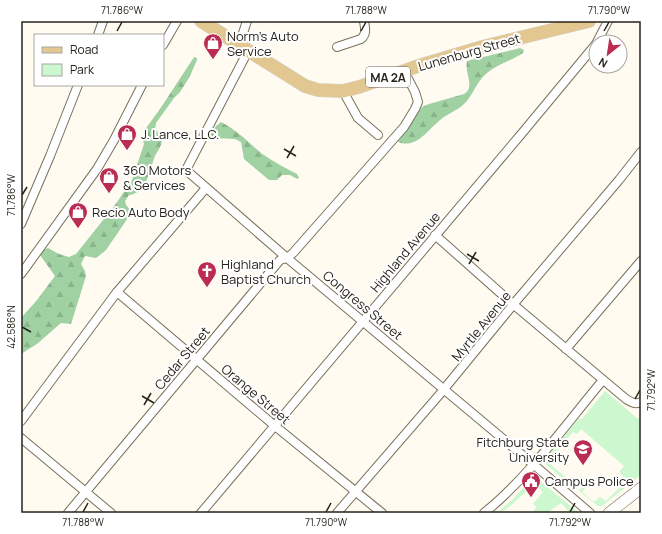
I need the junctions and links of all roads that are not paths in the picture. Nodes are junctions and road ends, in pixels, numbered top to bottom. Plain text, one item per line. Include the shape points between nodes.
1 (103, 21) edge
2 (176, 21) edge
3 (201, 21) edge
4 (247, 21) edge
5 (364, 21) edge
6 (590, 21) edge
7 (608, 21) edge
8 (98, 34) edge
9 (601, 34) edge
10 (164, 43) edge
11 (337, 47) dead end
12 (244, 48) junction
13 (588, 53) edge
14 (404, 71) junction
15 (78, 86) edge
16 (141, 86) edge
17 (343, 91) junction
18 (378, 135) dead end
19 (641, 152) edge
20 (206, 188) junction
21 (21, 224) edge
22 (435, 235) junction
23 (287, 258) junction
24 (641, 261) edge
25 (21, 274) edge
26 (117, 292) junction
27 (514, 305) junction
28 (363, 321) junction
29 (566, 350) junction
30 (196, 359) junction
31 (603, 380) junction
32 (444, 389) junction
33 (638, 403) edge
34 (21, 421) edge
35 (275, 426) junction
36 (21, 438) edge
37 (534, 464) junction
38 (641, 488) edge
39 (86, 492) junction
40 (356, 492) junction
41 (68, 513) edge
42 (111, 513) edge
43 (201, 513) edge
44 (337, 513) edge
45 (382, 513) edge
46 (484, 513) edge
47 (590, 513) edge
48 (609, 513) edge

1 - 8 street
2 - 10 street
3 - 12 main road, Lunenburg Street / MA 2A
4 - 12 street
5 - 11 street via 365,34 361,39
6 - 14 main road, Lunenburg Street / MA 2A via 482,47
7 - 9 street, Highland Avenue
12 - 17 main road, Lunenburg Street / MA 2A via 305,86 318,90
12 - 20 street, Congress Street via 186,170
13 - 22 street, Highland Avenue
14 - 17 main road, Lunenburg Street / MA 2A
14 - 23 street, Cedar Street via 418,102 404,127
15 - 21 street
16 - 25 street via 97,169
17 - 18 street via 358,118
19 - 27 street, Myrtle Avenue
20 - 23 street, Congress Street
20 - 26 street
22 - 27 street
22 - 28 street, Highland Avenue
23 - 28 street, Congress Street
23 - 30 street, Cedar Street via 280,260
24 - 29 street
26 - 30 street, Orange Street
26 - 34 street
27 - 29 street
27 - 32 street, Myrtle Avenue
28 - 32 street, Congress Street
28 - 35 street, Highland Avenue
29 - 31 street
30 - 35 street, Orange Street
30 - 39 street, Cedar Street
31 - 33 street via 626,399
31 - 37 street
32 - 37 street, Congress Street
32 - 40 street, Myrtle Avenue
35 - 40 street, Orange Street
35 - 43 street, Highland Avenue
36 - 39 street
37 - 46 street via 506,495
37 - 47 street, Congress Street
38 - 48 street
39 - 41 street, Cedar Street
39 - 42 street
40 - 44 street, Myrtle Avenue
40 - 45 street, Orange Street

